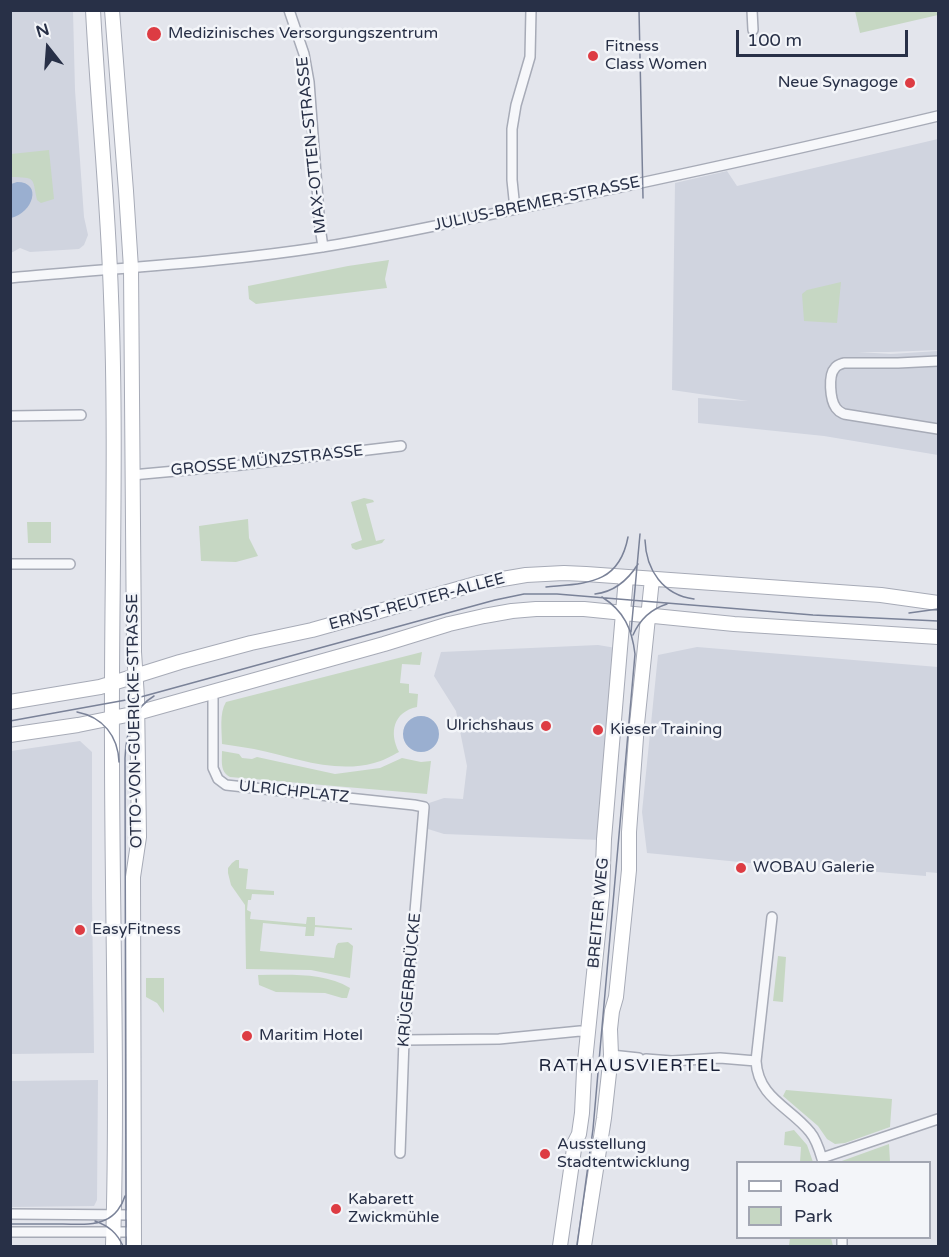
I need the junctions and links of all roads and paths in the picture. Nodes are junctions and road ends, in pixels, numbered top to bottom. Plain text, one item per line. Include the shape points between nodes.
1 (93, 10) edge
2 (112, 10) edge
3 (289, 10) edge
4 (531, 10) edge
5 (752, 10) edge
6 (753, 30) dead end
7 (939, 116) edge
8 (515, 209) junction
9 (323, 247) junction
10 (131, 268) junction
11 (110, 269) junction
12 (10, 278) edge
13 (939, 361) edge
14 (10, 416) edge
15 (81, 416) dead end
16 (939, 429) edge
17 (402, 446) dead end
18 (132, 475) junction
19 (10, 564) edge
20 (70, 564) dead end
21 (626, 577) junction
22 (652, 579) junction
23 (939, 603) edge
24 (623, 613) junction
25 (648, 616) junction
26 (939, 637) edge
27 (135, 676) junction
28 (113, 683) junction
29 (211, 692) junction
30 (10, 702) edge
31 (137, 712) junction
32 (112, 718) junction
33 (10, 735) edge
34 (424, 807) joint
35 (772, 917) dead end
36 (589, 1032) junction
37 (404, 1040) junction
38 (611, 1055) junction
39 (756, 1061) junction
40 (939, 1119) edge
41 (400, 1154) dead end
42 (822, 1160) edge
43 (10, 1214) edge
44 (114, 1214) junction
45 (134, 1215) junction
46 (10, 1232) edge
47 (113, 1232) junction
48 (134, 1232) junction
49 (113, 1246) edge
50 (134, 1246) edge
51 (560, 1246) edge
52 (584, 1246) edge

1 - 11 street, OTTO-VON-GUERICKE-STRASSE
2 - 10 street, OTTO-VON-GUERICKE-STRASSE
3 - 9 street, MAX-OTTEN-STRASSE via 309,82
4 - 8 street via 530,57 512,129
5 - 6 street
7 - 8 street, JULIUS-BREMER-STRASSE
8 - 9 street, JULIUS-BREMER-STRASSE
9 - 10 street, JULIUS-BREMER-STRASSE
10 - 11 street
10 - 18 street, OTTO-VON-GUERICKE-STRASSE
11 - 12 street
11 - 28 street, OTTO-VON-GUERICKE-STRASSE
13 - 16 street via 844,363 833,371 831,387 834,405 844,414
14 - 15 street
17 - 18 street, GROSSE MÜNZSTRASSE
18 - 27 street, OTTO-VON-GUERICKE-STRASSE
19 - 20 street
21 - 22 street, ERNST-REUTER-ALLEE
21 - 24 street, BREITER WEG
21 - 27 street, ERNST-REUTER-ALLEE via 552,573 488,581
22 - 23 street, ERNST-REUTER-ALLEE
22 - 25 street, BREITER WEG
24 - 25 street, ERNST-REUTER-ALLEE
24 - 29 street, ERNST-REUTER-ALLEE via 554,608 493,614
24 - 36 street, BREITER WEG
25 - 26 street, ERNST-REUTER-ALLEE
25 - 38 street, BREITER WEG via 628,832 628,877 610,1029
27 - 28 street, ERNST-REUTER-ALLEE
27 - 31 street, OTTO-VON-GUERICKE-STRASSE
27 - 32 street via 117,702
28 - 30 street, ERNST-REUTER-ALLEE
28 - 32 street, OTTO-VON-GUERICKE-STRASSE
29 - 31 street, ERNST-REUTER-ALLEE
29 - 34 street, ULRICHPLATZ via 213,768 226,785
31 - 32 street, ERNST-REUTER-ALLEE
31 - 45 street, OTTO-VON-GUERICKE-STRASSE via 139,837 133,877
32 - 33 street, ERNST-REUTER-ALLEE
32 - 44 street, OTTO-VON-GUERICKE-STRASSE
34 - 37 street, KRÜGERBRÜCKE
35 - 39 street
36 - 37 street via 499,1039
36 - 51 street, BREITER WEG via 582,1113
37 - 41 street, KRÜGERBRÜCKE
38 - 39 street via 672,1061
38 - 52 street, BREITER WEG
39 - 42 street via 763,1085 812,1133
40 - 42 street
43 - 44 street
44 - 45 street
44 - 47 street, OTTO-VON-GUERICKE-STRASSE
45 - 48 street, OTTO-VON-GUERICKE-STRASSE
46 - 47 street
47 - 48 street
47 - 49 street, OTTO-VON-GUERICKE-STRASSE
48 - 50 street, OTTO-VON-GUERICKE-STRASSE

